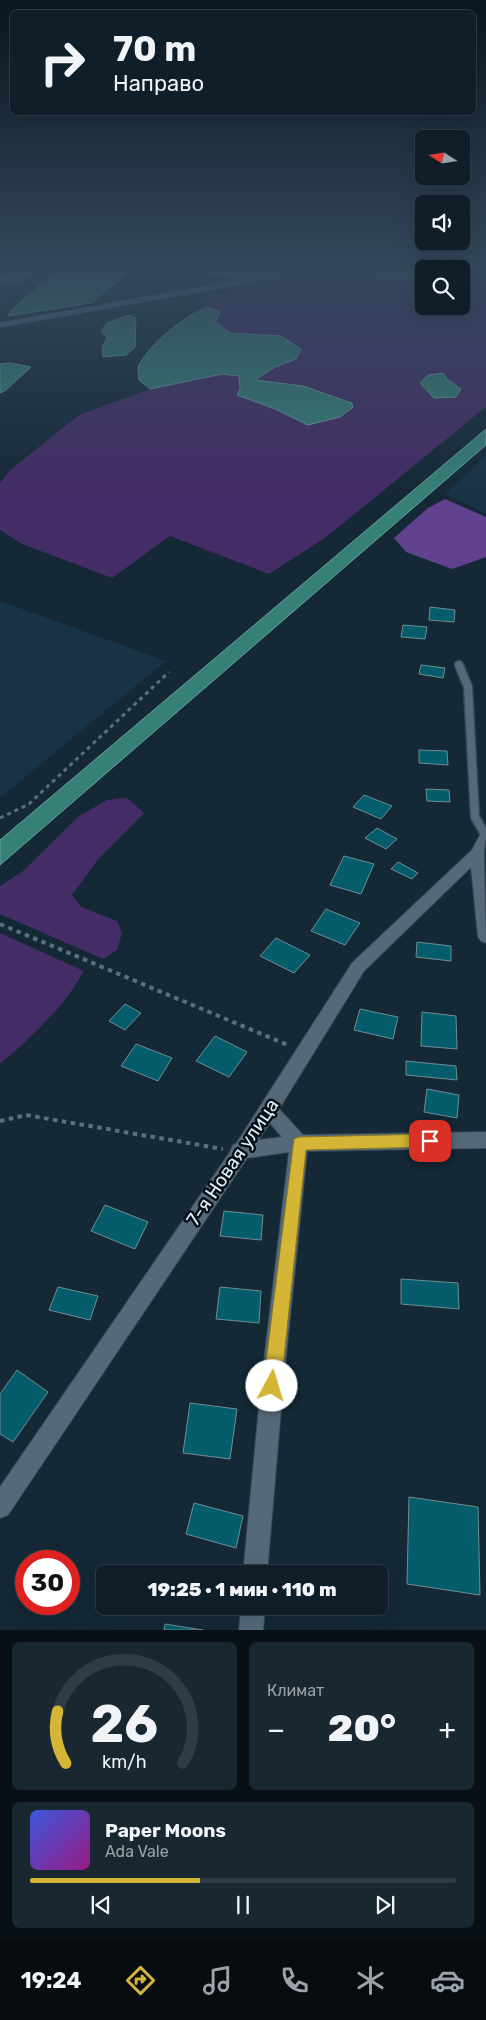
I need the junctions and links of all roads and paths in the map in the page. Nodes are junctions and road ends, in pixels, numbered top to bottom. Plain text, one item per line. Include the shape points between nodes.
1 (458, 665) dead end
2 (169, 672) dead end
3 (0, 818) edge
4 (486, 836) edge
5 (477, 853) junction
6 (0, 924) edge
7 (486, 936) edge
8 (304, 1052) junction
9 (269, 1110) junction
10 (0, 1121) edge
11 (486, 1140) edge
12 (299, 1143) junction
13 (238, 1152) junction
14 (0, 1507) edge
15 (256, 1565) edge
16 (252, 1615) edge
17 (250, 1630) edge

1 - 4 lane via 468,687 475,817
2 - 3 path via 29,804
4 - 5 street, 7-я Новая улица
5 - 7 street
5 - 8 street, 7-я Новая улица via 358,967
6 - 8 path
8 - 9 street, 7-я Новая улица
9 - 12 street
9 - 13 street, 7-я Новая улица
10 - 13 path via 26,1115
11 - 12 street
12 - 13 street
12 - 15 street
13 - 14 street, 7-я Новая улица
16 - 17 street

